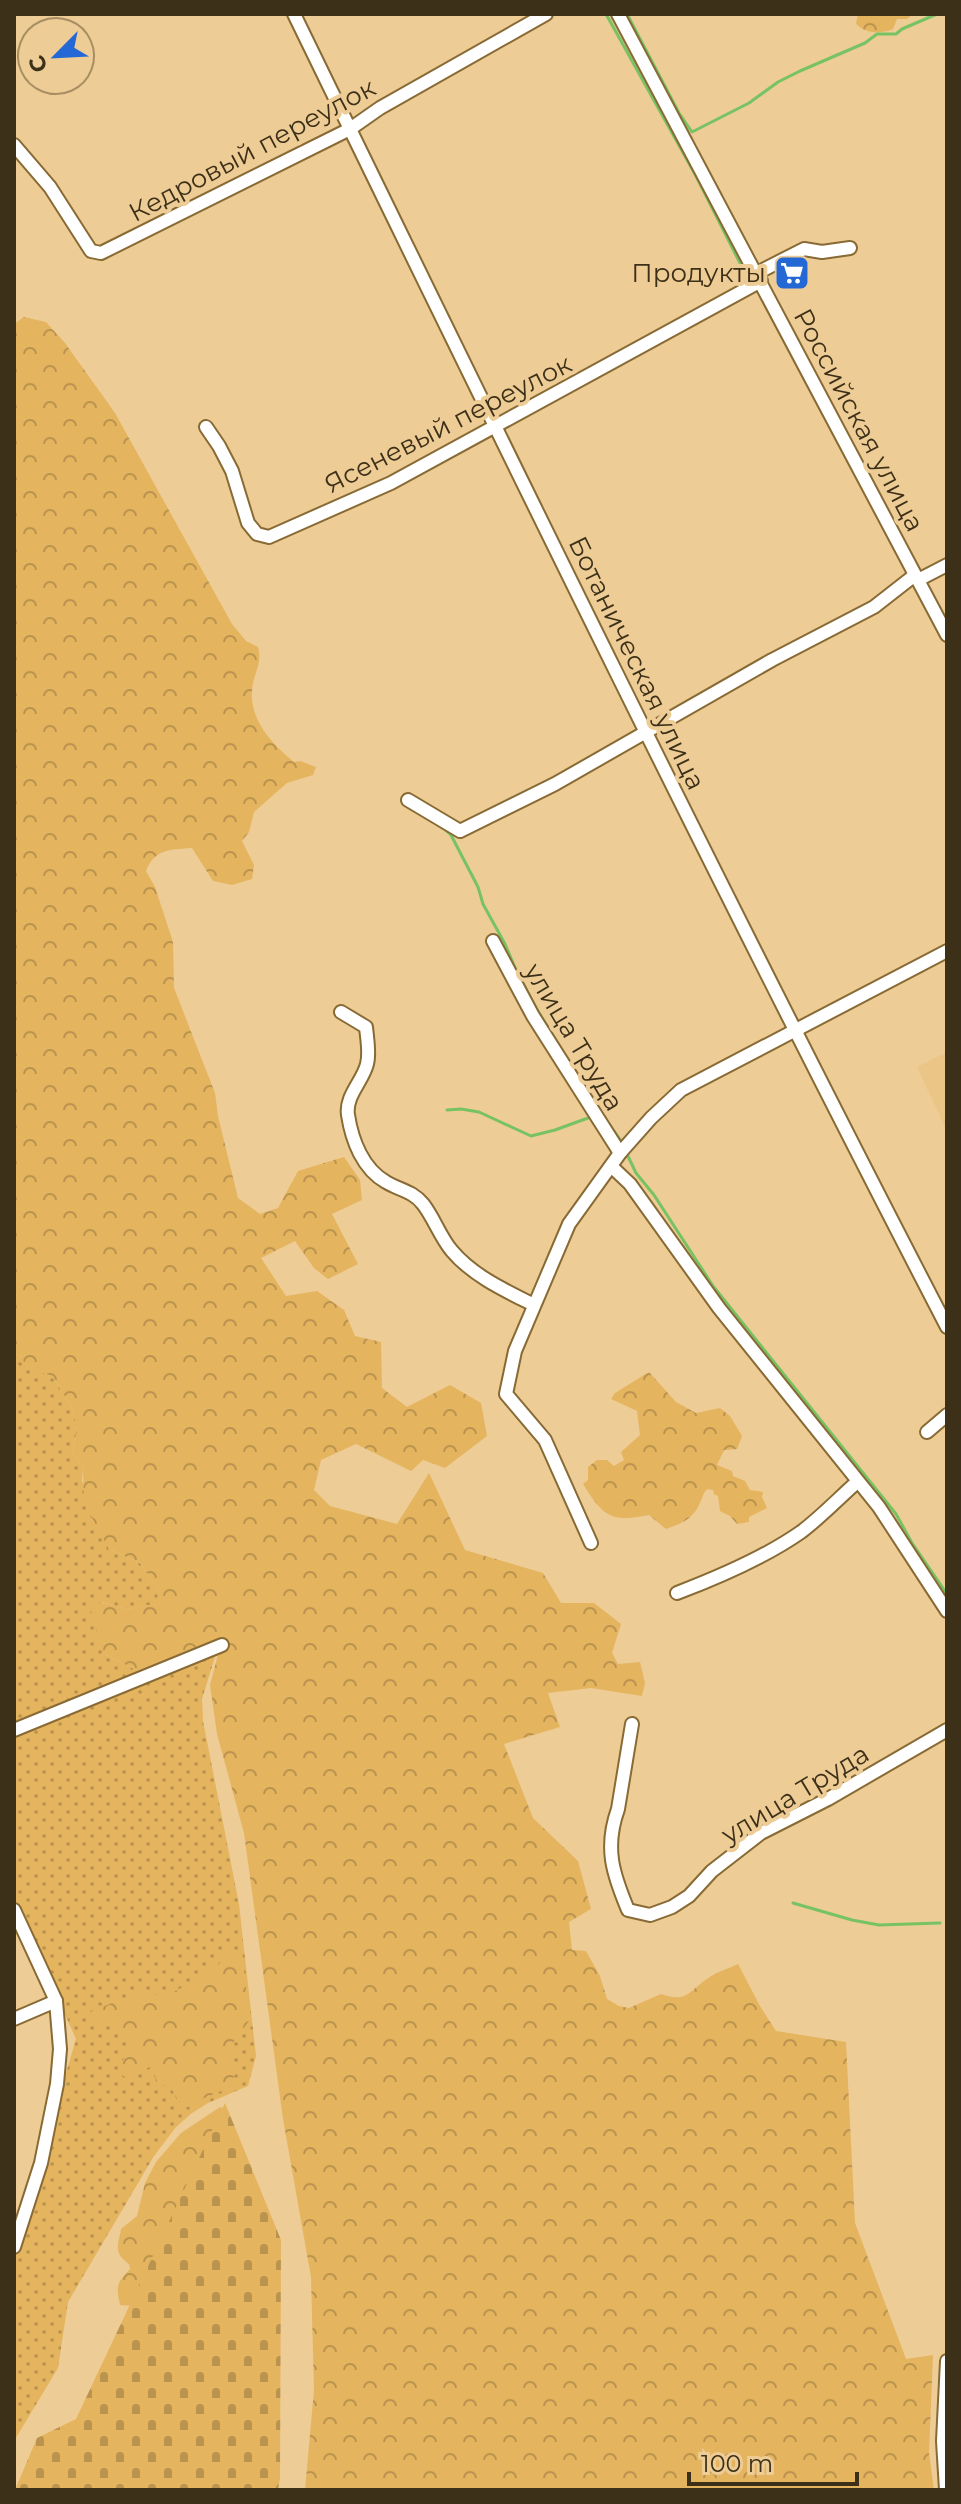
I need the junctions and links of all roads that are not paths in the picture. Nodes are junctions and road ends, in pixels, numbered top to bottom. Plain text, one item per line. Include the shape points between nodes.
1 (294, 14) edge
2 (546, 14) edge
3 (618, 14) edge
4 (350, 129) junction
5 (14, 145) edge
6 (850, 248) dead end
7 (759, 277) junction
8 (206, 427) dead end
9 (496, 428) junction
10 (947, 565) edge
11 (917, 578) junction
12 (947, 635) edge
13 (647, 732) junction
14 (408, 800) dead end
15 (493, 941) dead end
16 (947, 951) edge
17 (341, 1012) dead end
18 (795, 1031) junction
19 (620, 1153) junction
20 (611, 1166) junction
21 (534, 1305) junction
22 (947, 1327) edge
23 (947, 1415) edge
24 (927, 1432) dead end
25 (857, 1482) junction
26 (591, 1543) dead end
27 (677, 1593) dead end
28 (947, 1611) edge
29 (222, 1645) dead end
30 (632, 1724) dead end
31 (14, 1730) edge
32 (947, 1730) edge
33 (14, 1910) edge
34 (56, 2001) junction
35 (14, 2019) edge
36 (14, 2247) edge
37 (947, 2361) edge
38 (946, 2490) edge

1 - 4 street, Ботаническая улица
2 - 4 street, Кедровый переулок
3 - 7 street, Российская улица
4 - 5 street, Кедровый переулок via 101,253 91,251 50,187
4 - 9 street, Ботаническая улица
6 - 7 street, Ясеневый переулок via 804,249
7 - 9 street, Ясеневый переулок
7 - 11 street, Российская улица
8 - 9 street, Ясеневый переулок via 232,471 248,523 257,534 269,537 391,483
9 - 13 street, Ботаническая улица
10 - 11 street
11 - 12 street, Российская улица
11 - 13 street
13 - 14 street via 460,831
13 - 18 street, Ботаническая улица
15 - 19 street, улица Труда via 533,1016
16 - 18 street
17 - 21 street via 366,1027 368,1063 347,1113 362,1159 371,1172 422,1202 462,1261
18 - 19 street via 681,1090
18 - 22 street, Ботаническая улица
19 - 20 street
20 - 21 street via 569,1224
20 - 25 street
21 - 26 street via 515,1351 506,1394 545,1440
23 - 24 street
25 - 27 street via 781,1545
25 - 28 street via 887,1517
29 - 31 street
30 - 32 street, улица Труда via 612,1837 612,1871 628,1910 650,1915 689,1896 761,1833
33 - 34 street
34 - 35 street
34 - 36 street via 57,2084 41,2163
37 - 38 street

